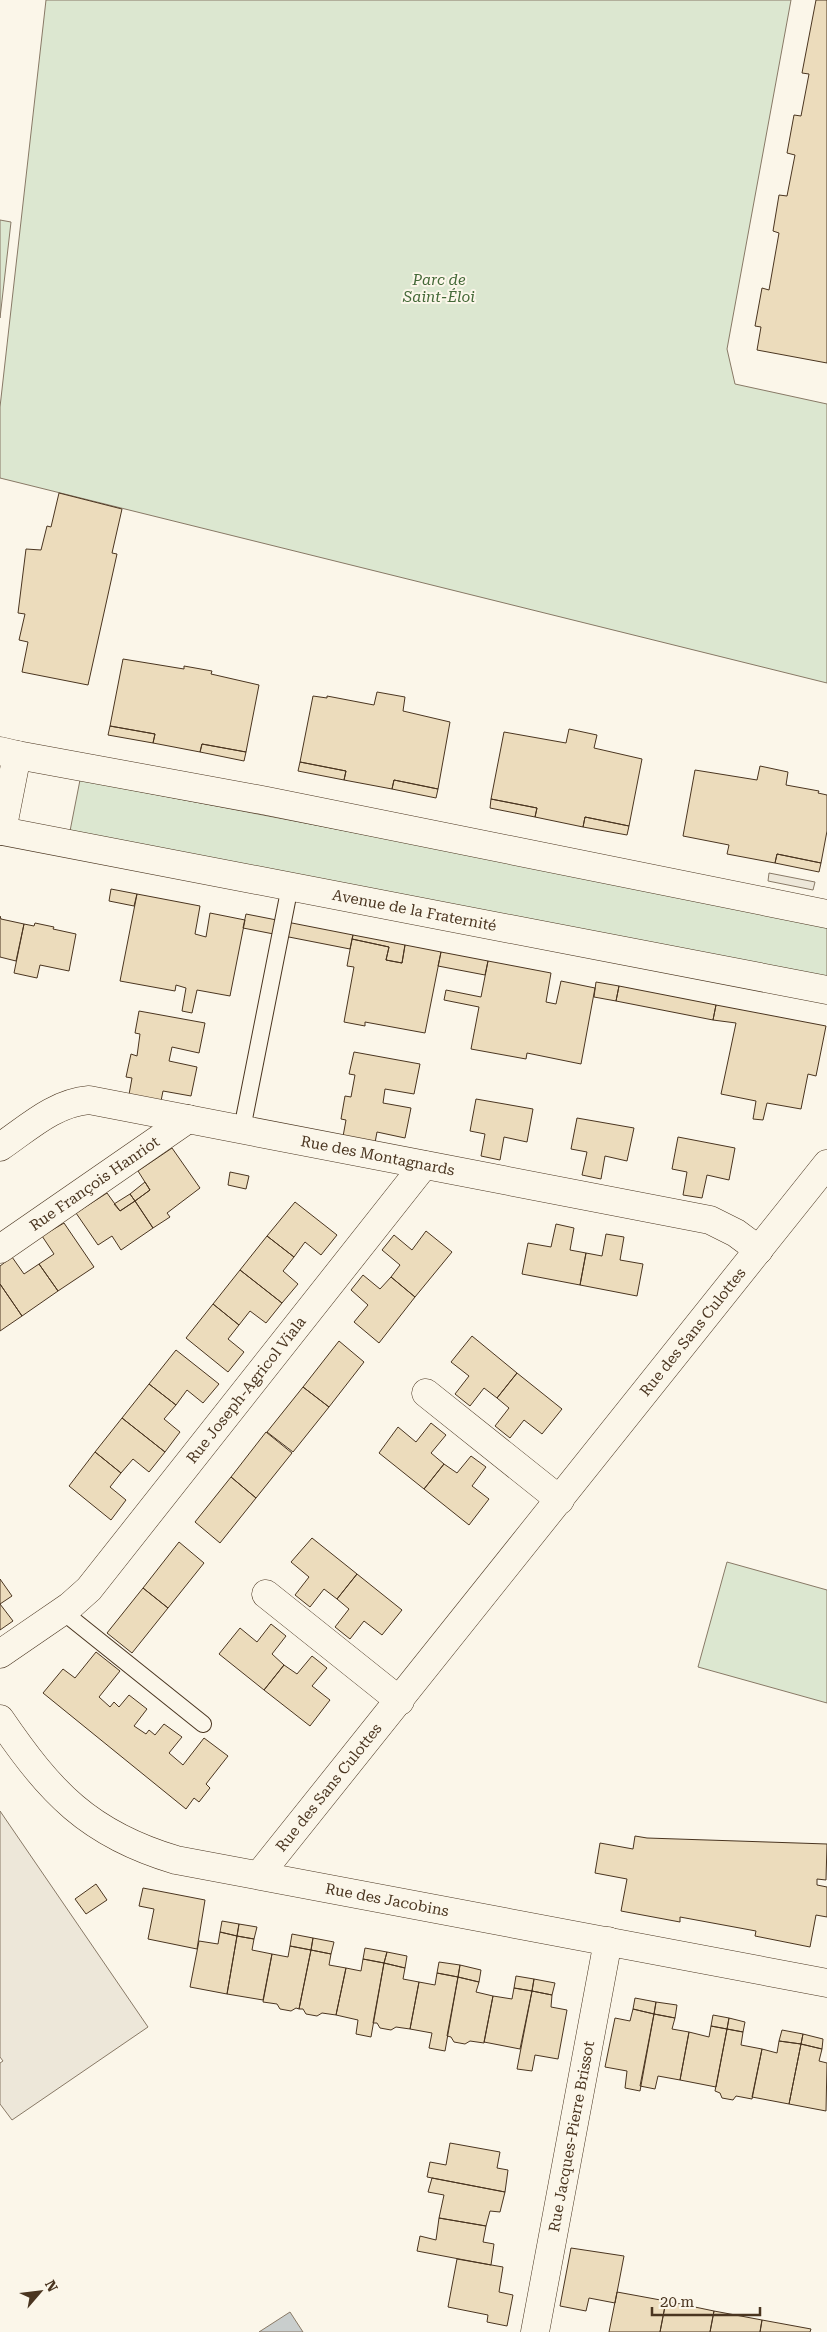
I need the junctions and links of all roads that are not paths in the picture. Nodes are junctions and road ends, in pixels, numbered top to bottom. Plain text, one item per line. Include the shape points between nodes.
1 (8, 753) edge
2 (1, 831) edge
3 (290, 886) junction
4 (827, 914) edge
5 (827, 990) edge
6 (188, 1119) junction
7 (242, 1130) junction
8 (0, 1147) edge
9 (827, 1164) edge
10 (424, 1165) junction
11 (0, 1249) edge
12 (759, 1250) junction
13 (426, 1393) dead end
14 (560, 1500) junction
15 (266, 1594) dead end
16 (62, 1611) junction
17 (0, 1654) edge
18 (400, 1701) junction
19 (0, 1719) edge
20 (203, 1724) dead end
21 (259, 1875) junction
22 (608, 1941) junction
23 (827, 1983) edge
24 (535, 2332) edge

1 - 2 street
1 - 4 street via 267,801
2 - 3 street, Avenue de la Fraternité
3 - 5 street, Avenue de la Fraternité
3 - 7 lane
6 - 7 street, Rue des Montagnards
6 - 8 street, Rue des Montagnards via 88,1100 72,1101 56,1108
6 - 11 street, Rue François Hanriot
7 - 10 street, Rue des Montagnards
9 - 12 street, Rue des Sans Culottes
10 - 12 street, Rue des Montagnards via 710,1220
10 - 16 street, Rue Joseph-Agricol Viala via 89,1589
12 - 14 street, Rue des Sans Culottes
13 - 14 street
14 - 18 street, Rue des Sans Culottes
15 - 18 street
16 - 17 street, Rue Joseph-Agricol Viala
16 - 20 lane
18 - 21 street, Rue des Sans Culottes
19 - 21 street, Rue des Jacobins via 52,1788 74,1810 98,1826 150,1852 176,1860
21 - 22 street, Rue des Jacobins
22 - 23 street, Rue des Jacobins
22 - 24 street, Rue Jacques-Pierre Brissot

